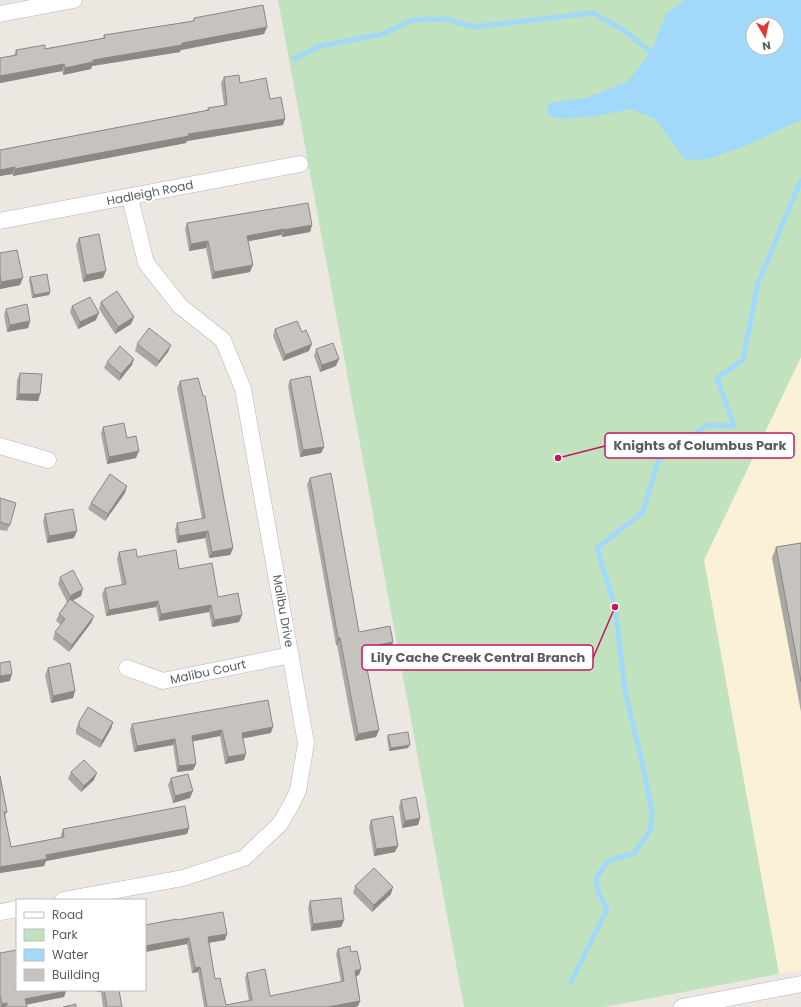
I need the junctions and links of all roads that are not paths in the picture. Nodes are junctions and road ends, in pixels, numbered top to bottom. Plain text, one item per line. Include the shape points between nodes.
1 (74, 0) edge
2 (0, 14) edge
3 (300, 164) dead end
4 (130, 198) junction
5 (0, 221) edge
6 (0, 446) edge
7 (48, 460) dead end
8 (291, 655) junction
9 (127, 668) dead end
10 (68, 899) edge
11 (16, 908) edge
12 (0, 912) edge
13 (801, 984) edge
14 (682, 1007) edge

1 - 2 street
3 - 4 street, Hadleigh Road
4 - 5 street, Hadleigh Road
4 - 8 street, Malibu Drive via 146,263 180,306 223,340 243,389
6 - 7 street
8 - 9 street, Malibu Court via 163,681
8 - 10 street, Malibu Drive via 306,743 298,791 280,824 244,858 183,878
11 - 12 street
13 - 14 street

